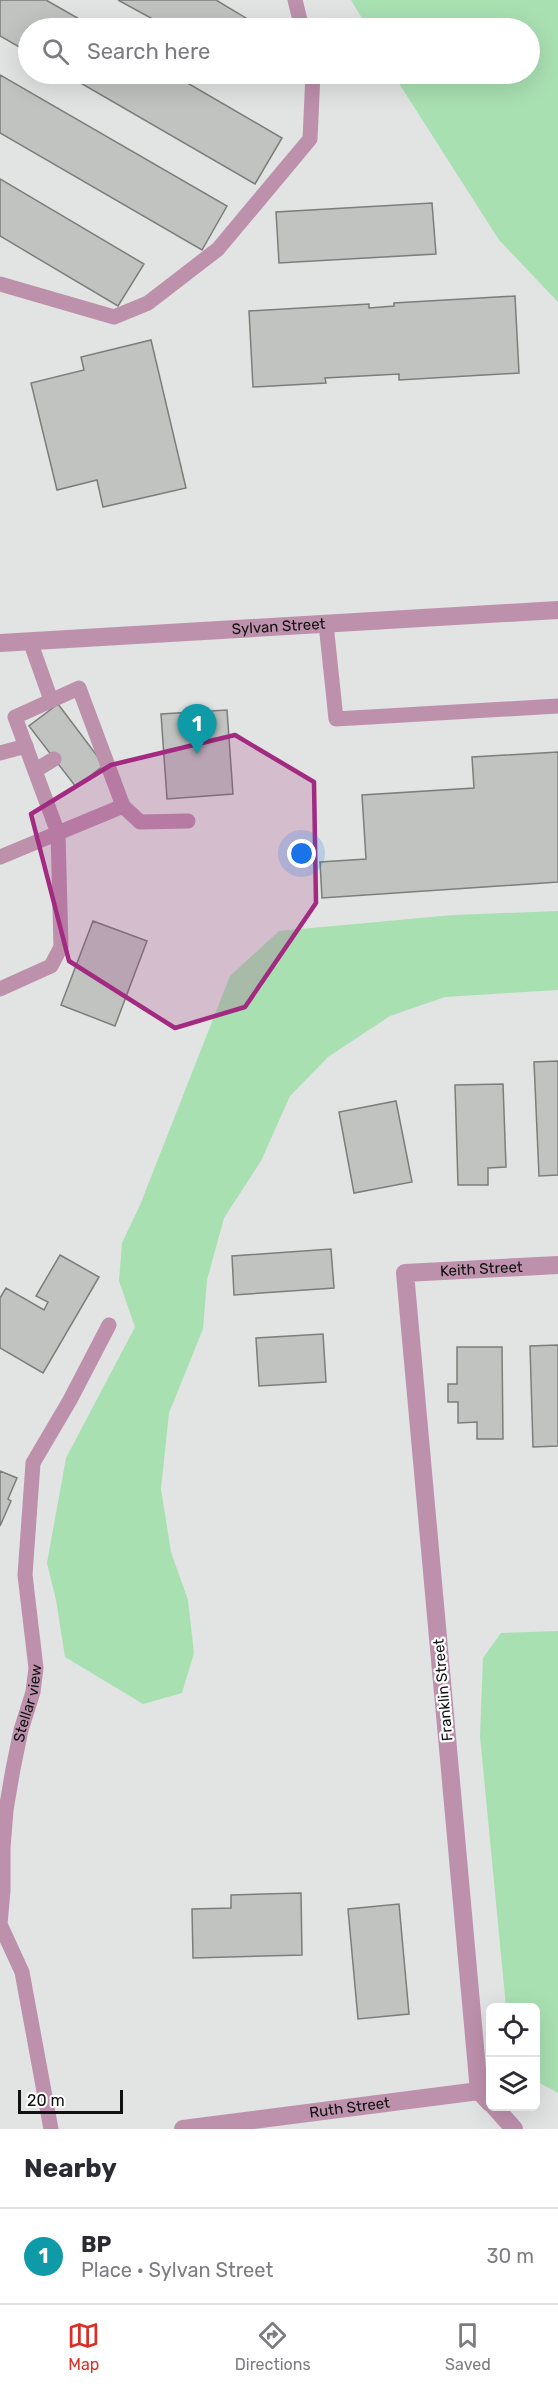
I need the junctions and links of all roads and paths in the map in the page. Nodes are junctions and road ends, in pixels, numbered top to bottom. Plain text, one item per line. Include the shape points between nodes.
1 (296, 0) edge
2 (300, 18) edge
3 (313, 84) edge
4 (0, 284) edge
5 (558, 610) edge
6 (326, 624) junction
7 (30, 641) junction
8 (0, 643) edge
9 (51, 700) junction
10 (558, 706) edge
11 (26, 746) junction
12 (0, 753) edge
13 (54, 759) dead end
14 (36, 770) junction
15 (123, 806) junction
16 (188, 820) dead end
17 (58, 833) junction
18 (0, 857) edge
19 (0, 989) edge
20 (558, 1265) edge
21 (405, 1273) joint
22 (109, 1325) dead end
23 (0, 1924) edge
24 (485, 2097) edge
25 (498, 2111) edge
26 (51, 2129) edge
27 (183, 2129) edge
28 (514, 2129) edge

1 - 2 lane
3 - 4 lane via 310,139 218,249 148,303 114,316
5 - 6 street, Sylvan Street
6 - 7 street, Sylvan Street
6 - 10 lane via 336,719
7 - 8 street, Sylvan Street
7 - 9 lane
9 - 11 lane via 15,717
9 - 15 lane via 79,688 91,737
11 - 12 lane
11 - 14 lane
13 - 14 lane
14 - 17 lane
15 - 16 lane via 140,822
15 - 17 lane
17 - 18 lane
17 - 19 lane via 62,947 51,966
20 - 21 street, Keith Street
21 - 24 street, Franklin Street
22 - 23 lane, Stellar view via 33,1463 25,1575 36,1668 6,1810
23 - 26 lane, Stellar view via 22,1972
24 - 27 street, Ruth Street
25 - 28 street

